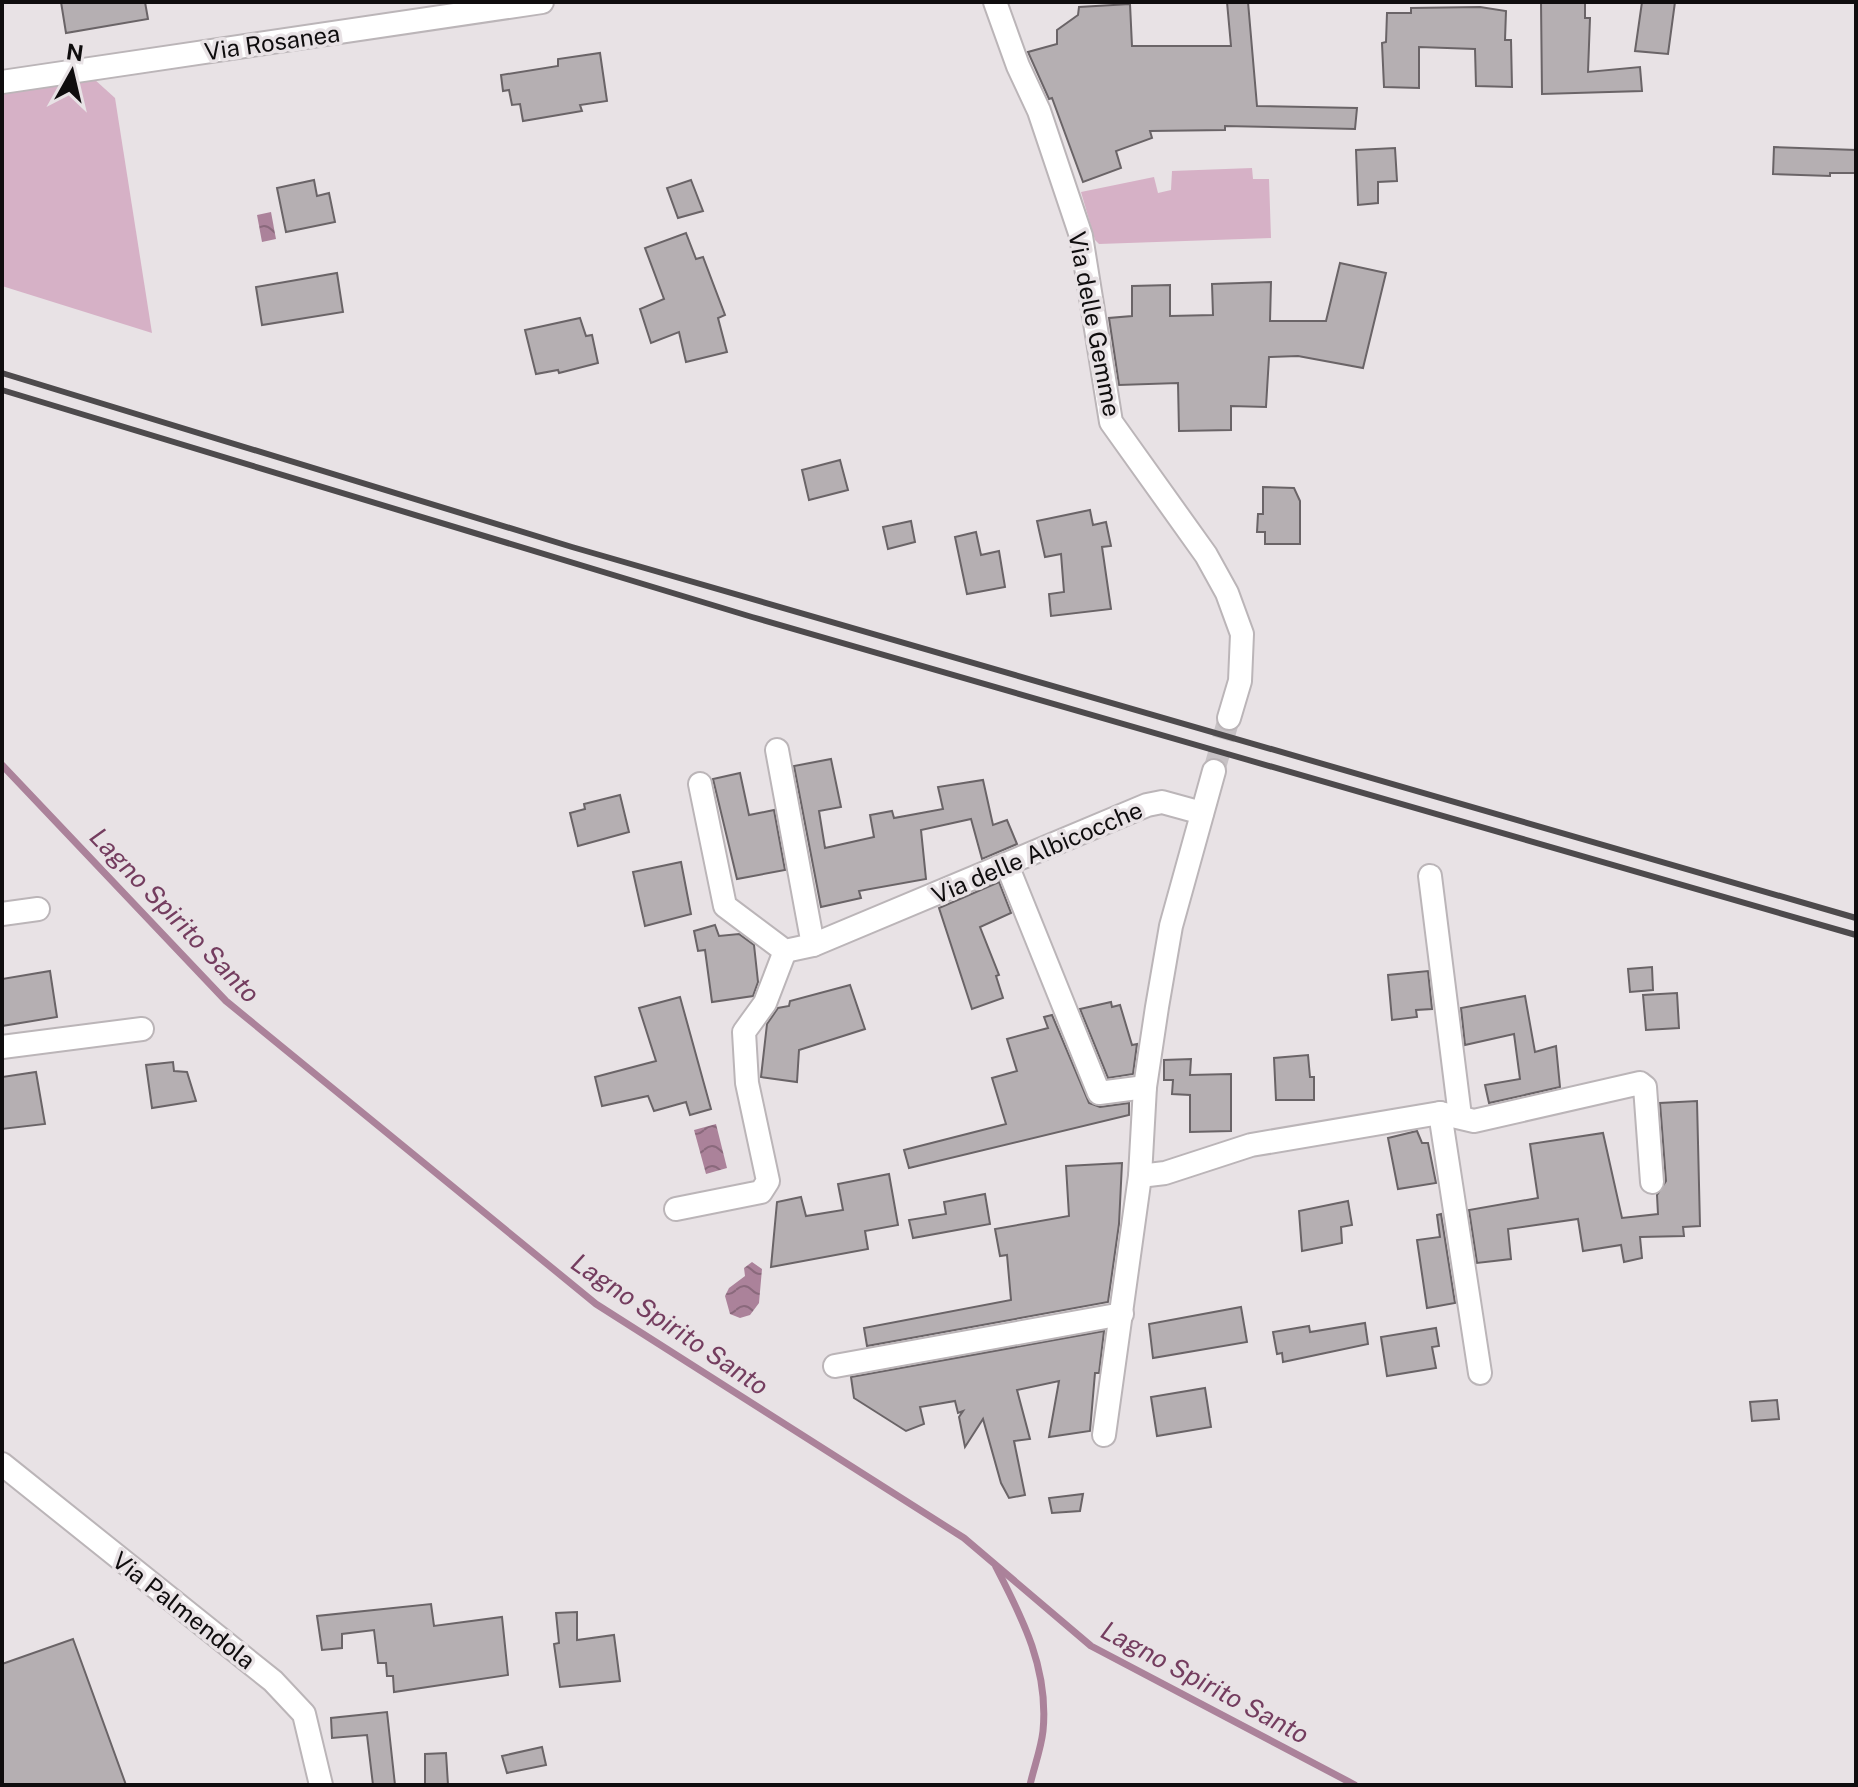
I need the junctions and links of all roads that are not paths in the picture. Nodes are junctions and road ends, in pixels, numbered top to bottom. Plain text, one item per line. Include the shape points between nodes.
1 (542, 2) edge
2 (995, 2) edge
3 (2, 82) edge
4 (1229, 718) tunnel mouth
5 (777, 750) dead end
6 (1214, 771) tunnel mouth
7 (700, 784) dead end
8 (1202, 813) junction
9 (1007, 865) junction
10 (1430, 876) dead end
11 (38, 909) dead end
12 (2, 914) edge
13 (813, 945) junction
14 (785, 951) junction
15 (142, 1029) dead end
16 (2, 1047) edge
17 (1145, 1087) junction
18 (1450, 1114) junction
19 (1140, 1176) junction
20 (1652, 1182) dead end
21 (676, 1209) dead end
22 (1122, 1314) junction
23 (835, 1366) dead end
24 (1480, 1373) dead end
25 (1104, 1435) dead end
26 (2, 1464) edge
27 (321, 1785) edge

1 - 3 street, Via Rosanea
2 - 4 street, Via delle Gemme via 1081,236 1111,422 1206,555 1242,634 1240,681
5 - 13 street
6 - 8 street
7 - 14 street via 725,906
8 - 9 street, Via delle Albicocche via 1162,802 1147,805
8 - 17 street via 1171,926
9 - 13 street, Via delle Albicocche
9 - 17 street via 1099,1093
10 - 18 street
11 - 12 street
13 - 14 street, Via delle Albicocche
14 - 21 street via 765,1003 744,1032 747,1083 768,1181 761,1192
15 - 16 street
17 - 19 street
18 - 19 street via 1251,1145
18 - 20 street via 1474,1121 1640,1083 1645,1087
18 - 24 street
19 - 22 street
22 - 23 street
22 - 25 street
26 - 27 street, Via Palmendola via 273,1681 304,1714

